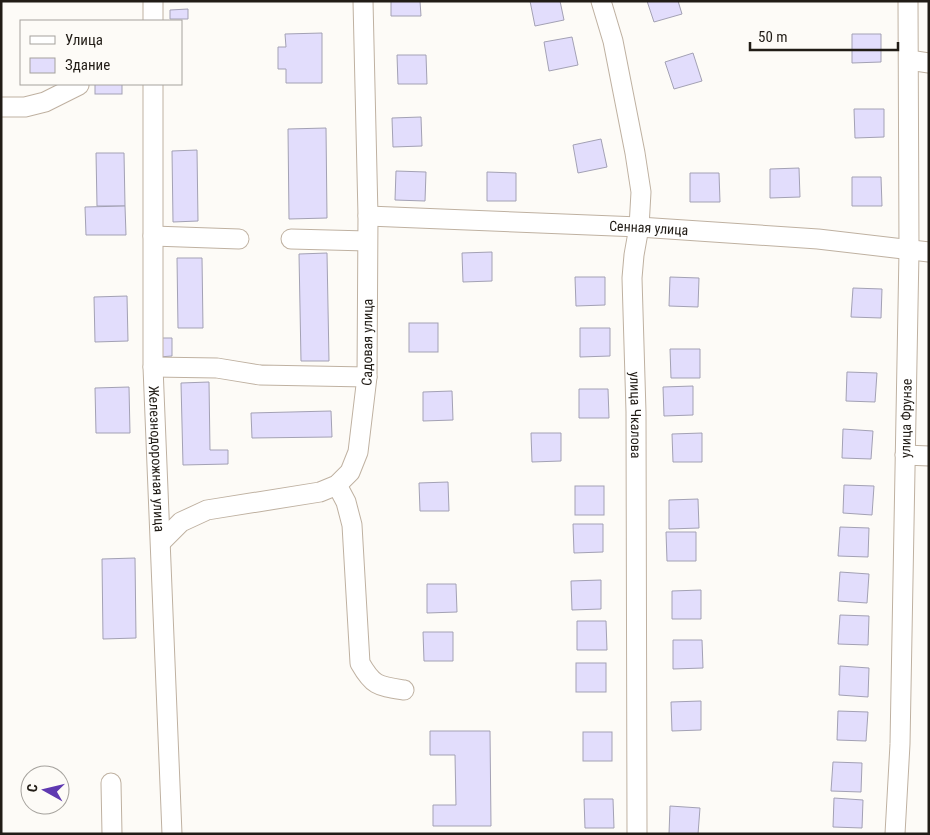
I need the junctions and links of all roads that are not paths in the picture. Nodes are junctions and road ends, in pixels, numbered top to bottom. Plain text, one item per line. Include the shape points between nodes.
1 (153, 1) edge
2 (363, 1) edge
3 (601, 1) edge
4 (908, 1) edge
5 (153, 20) edge
6 (909, 60) junction
7 (929, 63) edge
8 (79, 85) edge
9 (153, 85) edge
10 (1, 106) edge
11 (368, 216) junction
12 (639, 227) junction
13 (153, 236) junction
14 (240, 239) dead end
15 (291, 239) dead end
16 (367, 241) junction
17 (909, 251) junction
18 (929, 252) edge
19 (153, 367) junction
20 (367, 377) junction
21 (905, 455) junction
22 (929, 456) edge
23 (337, 485) junction
24 (160, 542) junction
25 (404, 690) dead end
26 (111, 784) dead end
27 (112, 834) edge
28 (172, 834) edge
29 (637, 834) edge
30 (895, 834) edge

1 - 5 street
2 - 11 street, Садовая улица
3 - 12 street, улица Чкалова via 613,41 635,153 641,192
4 - 6 street, улица Фрунзе
6 - 7 street
6 - 17 street, улица Фрунзе
8 - 10 street via 45,102 25,107
9 - 13 street, Железнодорожная улица
11 - 12 street, Сенная улица
11 - 16 street, Садовая улица
12 - 17 street, Сенная улица via 818,239
12 - 29 street, улица Чкалова via 632,278 636,412
13 - 14 street
13 - 19 street, Железнодорожная улица
15 - 16 street
16 - 20 street, Садовая улица
17 - 18 street, Сенная улица
17 - 21 street, улица Фрунзе
19 - 20 street via 217,368 260,375
19 - 24 street, Железнодорожная улица
20 - 23 street, Садовая улица via 358,452 350,472
21 - 22 street
21 - 30 street, улица Фрунзе via 900,744
23 - 24 street via 320,492 207,510 181,522
23 - 25 street via 352,525 360,663 370,680 384,687
24 - 28 street, Железнодорожная улица
26 - 27 street

